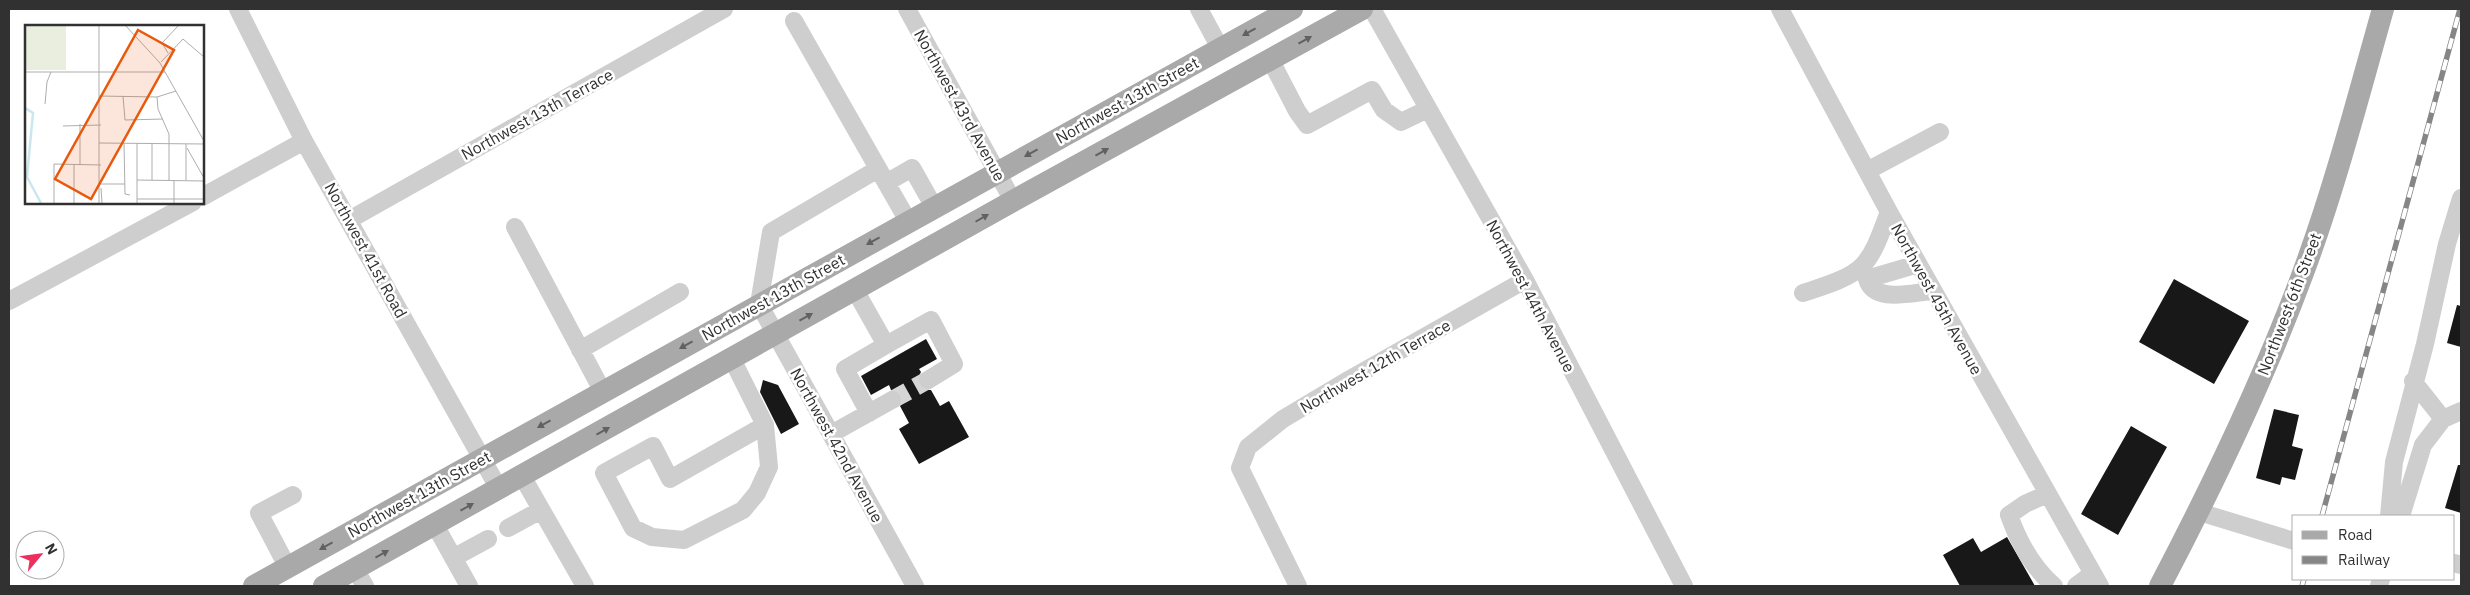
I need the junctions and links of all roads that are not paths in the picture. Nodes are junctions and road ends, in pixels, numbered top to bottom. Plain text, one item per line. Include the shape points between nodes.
1 (238, 9) edge
2 (724, 9) edge
3 (907, 9) edge
4 (1199, 9) edge
5 (1292, 9) edge
6 (1362, 9) edge
7 (1372, 9) edge
8 (1780, 9) edge
9 (2383, 9) edge
10 (794, 21) dead end
11 (1220, 48) junction
12 (1270, 59) junction
13 (1428, 109) junction
14 (1940, 132) dead end
15 (304, 141) junction
16 (1867, 171) junction
17 (997, 172) junction
18 (882, 176) junction
19 (204, 196) edge
20 (2461, 198) edge
21 (1013, 201) junction
22 (189, 204) edge
23 (934, 207) junction
24 (1889, 212) junction
25 (349, 220) junction
26 (908, 221) junction
27 (515, 227) dead end
28 (1918, 264) junction
29 (1865, 273) junction
30 (1525, 280) junction
31 (855, 290) junction
32 (1933, 291) junction
33 (680, 292) dead end
34 (1803, 294) dead end
35 (9, 301) edge
36 (759, 304) junction
37 (775, 335) junction
38 (886, 345) junction
39 (580, 350) junction
40 (732, 359) junction
41 (928, 380) tunnel mouth
42 (2413, 381) junction
43 (603, 392) junction
44 (892, 400) tunnel mouth
45 (2461, 411) edge
46 (869, 413) junction
47 (2443, 419) junction
48 (765, 425) junction
49 (831, 434) junction
50 (483, 459) junction
51 (522, 476) junction
52 (499, 489) junction
53 (2047, 494) junction
54 (293, 495) dead end
55 (541, 510) junction
56 (2199, 512) junction
57 (2389, 515) edge
58 (2401, 515) edge
59 (434, 525) junction
60 (508, 528) dead end
61 (488, 539) dead end
62 (2292, 540) edge
63 (453, 558) junction
64 (288, 568) junction
65 (360, 578) edge
66 (2096, 580) edge
67 (254, 586) edge
68 (324, 586) edge
69 (469, 586) edge
70 (585, 586) edge
71 (915, 586) edge
72 (1298, 586) edge
73 (1684, 586) edge
74 (2054, 586) edge
75 (2076, 586) edge
76 (2160, 586) edge

1 - 15 street, Northwest 41st Road
2 - 25 street, Northwest 13th Terrace
3 - 17 street, Northwest 43rd Avenue
4 - 11 street
5 -> 11 main road, Northwest 13th Street
12 -> 6 main road, Northwest 13th Street
7 - 13 street, Northwest 44th Avenue
8 - 16 street, Northwest 45th Avenue
9 - 56 main road, Northwest 6th Street via 2345,143 2303,272 2245,414
10 - 18 street
11 -> 17 main road, Northwest 13th Street
12 - 13 street via 1307,126 1372,90 1384,110 1401,122
21 -> 12 main road, Northwest 13th Street
13 - 30 street, Northwest 44th Avenue
14 - 16 street
15 - 19 street
15 - 25 street, Northwest 41st Road
16 - 24 street, Northwest 45th Avenue
17 - 21 street, Northwest 43rd Avenue
17 - 23 main road, Northwest 13th Street
18 - 23 street via 912,168
18 - 26 street
18 - 36 street via 771,232
20 - 42 street
31 -> 21 main road, Northwest 13th Street
22 - 35 street
23 - 26 main road, Northwest 13th Street
24 - 28 street, Northwest 45th Avenue
24 - 29 street
25 - 50 street, Northwest 41st Road
26 -> 36 main road, Northwest 13th Street
27 - 39 street
28 - 29 street
28 - 32 street, Northwest 45th Avenue
29 - 32 street via 1869,287 1878,294
29 - 34 street
30 - 72 street, Northwest 12th Terrace via 1350,379 1284,419 1248,447 1240,468
30 - 73 street, Northwest 44th Avenue
37 -> 31 main road, Northwest 13th Street
31 - 38 street
32 - 53 street, Northwest 45th Avenue
33 - 39 street
36 - 37 street, Northwest 42nd Avenue
36 -> 43 main road, Northwest 13th Street
37 - 40 main road, Northwest 13th Street
37 - 49 street, Northwest 42nd Avenue
38 - 41 street via 931,320 954,364
38 - 46 street via 845,369
39 - 43 street
40 - 48 street
51 -> 40 main road, Northwest 13th Street
42 - 47 street
42 - 57 street via 2394,462
43 -> 50 main road, Northwest 13th Street
44 - 46 street
45 - 47 street
46 - 49 street
47 - 58 street via 2423,445
48 - 48 street via 769,467 757,494 743,510 684,540 652,537 633,528 604,473 653,446 670,479
49 - 71 street, Northwest 42nd Avenue
50 - 52 street, Northwest 41st Road
50 -> 64 main road, Northwest 13th Street
51 - 52 main road, Northwest 13th Street
51 - 55 street
59 -> 52 main road, Northwest 13th Street
53 - 66 street, Northwest 45th Avenue
53 - 74 street via 2009,515 2038,572
54 - 64 street via 259,514
55 - 60 street
55 - 70 street
56 - 62 street
56 - 76 main road, Northwest 6th Street
59 - 63 street
65 -> 59 main road, Northwest 13th Street
61 - 63 street
63 - 69 street
64 - 67 main road, Northwest 13th Street
65 - 68 main road, Northwest 13th Street
66 - 75 street

